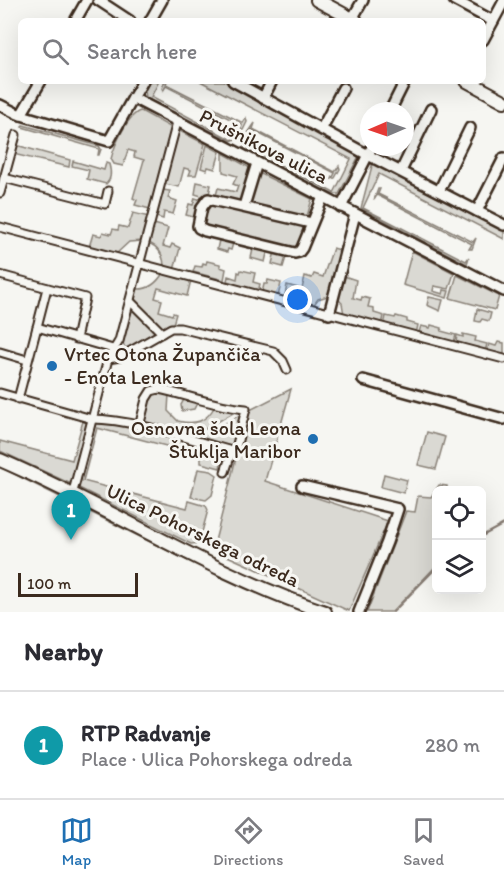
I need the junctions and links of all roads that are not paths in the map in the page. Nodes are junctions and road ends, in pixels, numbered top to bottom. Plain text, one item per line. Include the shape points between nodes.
1 (87, 0) edge
2 (98, 0) edge
3 (162, 0) edge
4 (317, 0) edge
5 (363, 0) edge
6 (454, 0) edge
7 (504, 1) edge
8 (77, 18) edge
9 (125, 18) edge
10 (152, 18) edge
11 (350, 18) edge
12 (355, 18) edge
13 (493, 21) junction
14 (486, 34) edge
15 (39, 84) edge
16 (140, 84) edge
17 (238, 84) edge
18 (270, 84) edge
19 (404, 84) edge
20 (473, 84) edge
21 (343, 88) dead end
22 (133, 98) junction
23 (263, 98) junction
24 (504, 101) edge
25 (394, 102) edge
26 (0, 105) edge
27 (431, 109) dead end
28 (20, 115) junction
29 (177, 122) junction
30 (470, 128) dead end
31 (322, 129) junction
32 (16, 135) dead end
33 (360, 146) edge
34 (367, 156) edge
35 (378, 156) edge
36 (504, 158) edge
37 (257, 163) junction
38 (400, 171) junction
39 (4, 178) junction
40 (108, 191) dead end
41 (440, 191) junction
42 (0, 192) edge
43 (323, 197) junction
44 (244, 207) junction
45 (341, 207) junction
46 (477, 211) junction
47 (355, 214) junction
48 (311, 224) junction
49 (504, 225) edge
50 (0, 227) edge
51 (138, 264) junction
52 (0, 275) edge
53 (47, 288) junction
54 (504, 291) edge
55 (130, 301) junction
56 (329, 314) junction
57 (37, 327) junction
58 (162, 333) junction
59 (76, 339) junction
60 (113, 349) junction
61 (0, 352) edge
62 (108, 359) junction
63 (504, 359) edge
64 (27, 360) junction
65 (287, 370) dead end
66 (363, 380) dead end
67 (0, 393) edge
68 (18, 399) junction
69 (92, 419) junction
70 (504, 419) edge
71 (139, 427) junction
72 (232, 451) junction
73 (0, 460) edge
74 (225, 472) dead end
75 (302, 486) dead end
76 (74, 488) dead end
77 (325, 612) edge
78 (359, 612) edge

1 - 8 street
2 - 9 street
3 - 10 street
4 - 11 street
5 - 12 street
6 - 13 street
7 - 13 street
13 - 14 street
15 - 28 street
16 - 22 street
17 - 23 street
18 - 23 street
19 - 25 street
20 - 24 street
21 - 31 street
22 - 28 street via 109,141
22 - 29 street, Prušnikova ulica
23 - 31 street
26 - 28 street
27 - 38 street
29 - 37 street, Prušnikova ulica
29 - 51 street
30 - 41 street
31 - 33 street
32 - 39 street
34 - 45 street
35 - 38 street
36 - 46 street
37 - 43 street, Prušnikova ulica
37 - 44 street
38 - 41 street
39 - 40 street via 105,204
39 - 42 street
41 - 46 street
43 - 45 street, Prušnikova ulica
43 - 48 street
44 - 48 street
44 - 48 street via 206,200 199,228 295,253 302,248
45 - 47 street, Prušnikova ulica
46 - 49 street
47 - 54 street, Prušnikova ulica
47 - 56 street
50 - 51 street
51 - 55 street
51 - 56 street
52 - 53 street
53 - 57 street
53 - 59 street via 85,298
55 - 58 street
55 - 60 street
56 - 63 street
57 - 59 street
57 - 64 street
58 - 62 street via 120,357
58 - 65 street via 180,328 273,351
59 - 60 street
60 - 62 street
61 - 64 street
62 - 69 street
64 - 68 street
66 - 70 street
67 - 68 street
68 - 69 street
69 - 71 street
69 - 76 street
71 - 72 street
71 - 72 street via 146,399 151,391 159,389 246,409
72 - 74 street
73 - 77 street, Ulica Pohorskega odreda via 223,570
75 - 78 street via 398,509

